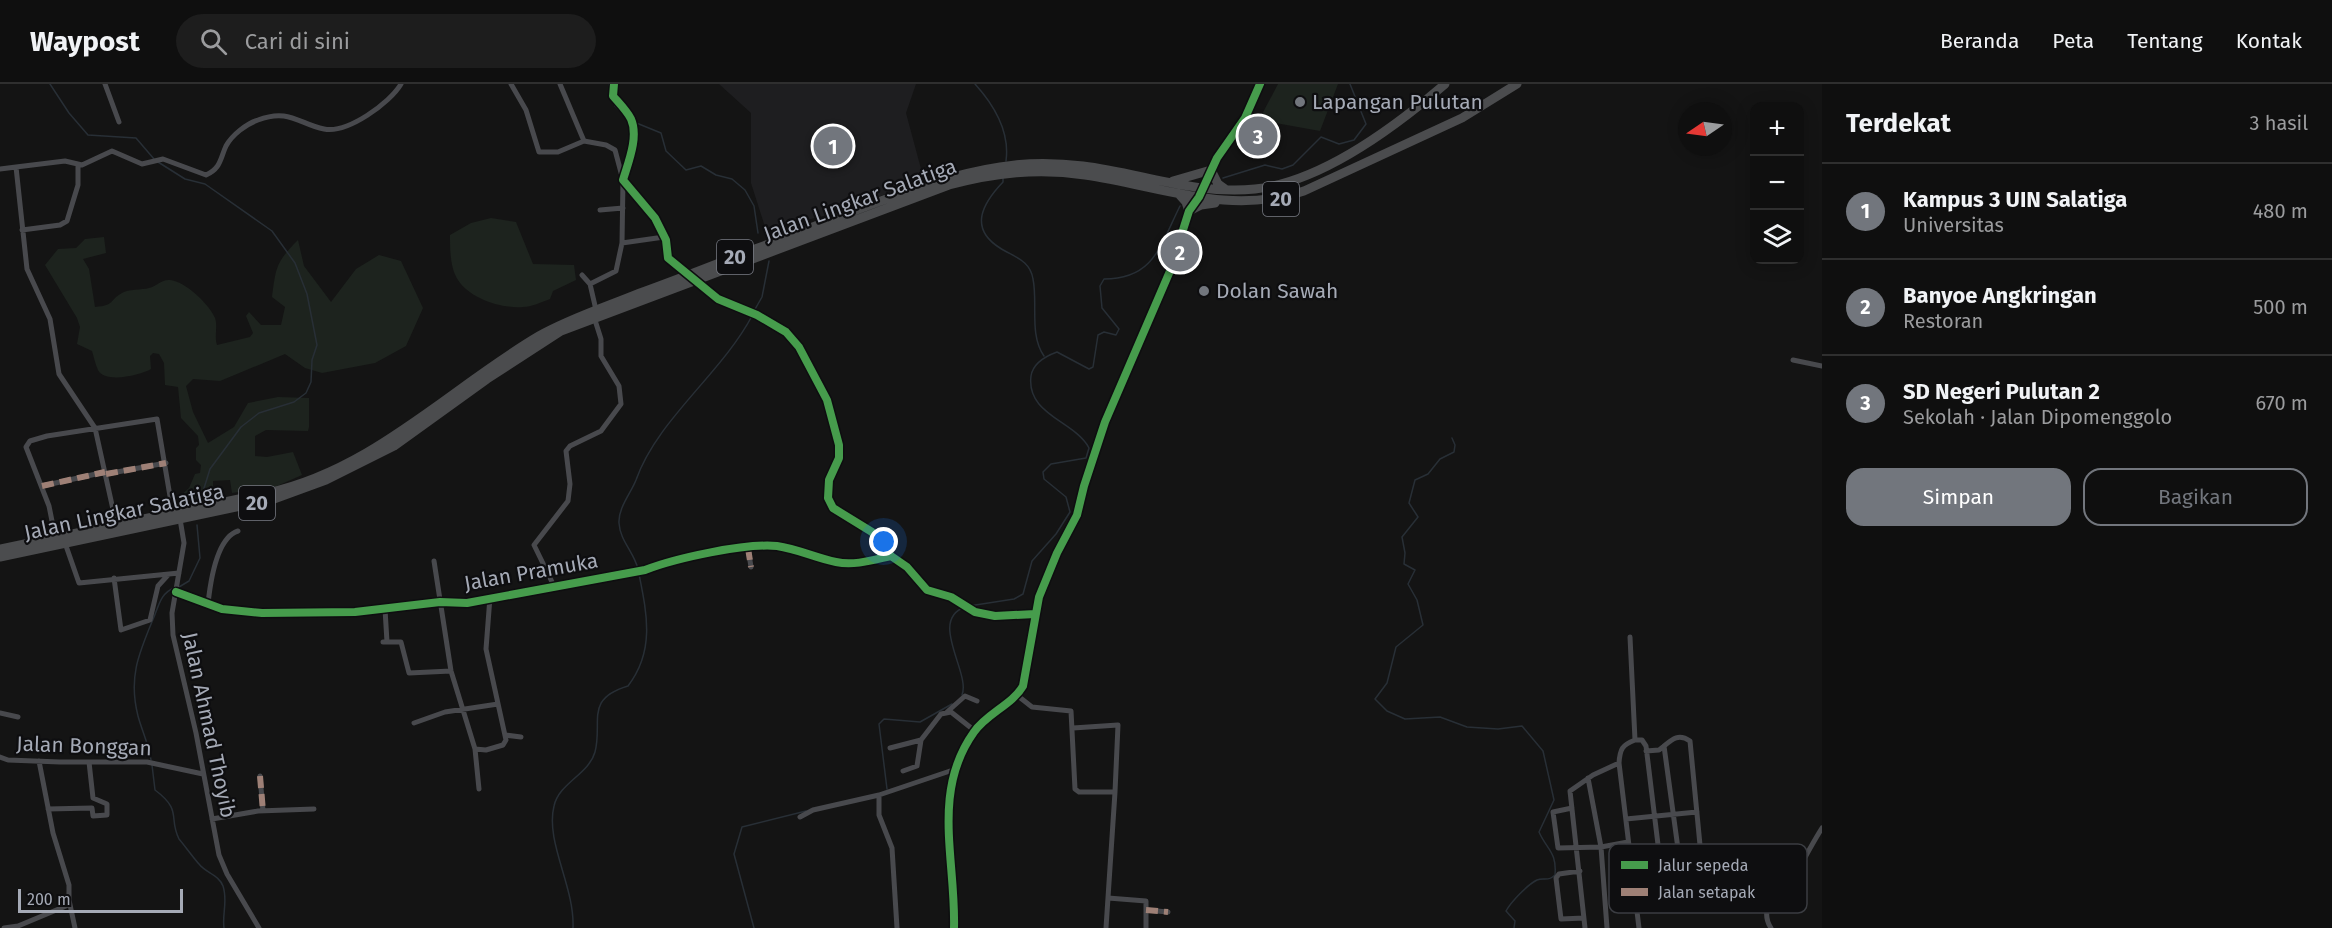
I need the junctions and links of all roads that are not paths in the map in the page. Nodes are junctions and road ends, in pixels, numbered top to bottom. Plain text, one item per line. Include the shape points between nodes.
1 (105, 84) edge
2 (401, 84) edge
3 (511, 84) edge
4 (560, 84) edge
5 (614, 84) edge
6 (1260, 84) edge
7 (1445, 84) edge
8 (1516, 84) edge
9 (119, 122) dead end
10 (584, 141) junction
11 (78, 166) junction
12 (16, 167) junction
13 (1049, 167) junction
14 (0, 169) edge
15 (1211, 170) junction
16 (623, 180) junction
17 (1165, 182) junction
18 (1227, 190) junction
19 (1178, 193) junction
20 (1201, 193) junction
21 (1223, 202) junction
22 (623, 208) junction
23 (600, 210) dead end
24 (1189, 211) junction
25 (22, 230) junction
26 (664, 237) junction
27 (622, 243) junction
28 (582, 275) dead end
29 (691, 277) junction
30 (590, 284) junction
31 (595, 314) junction
32 (1793, 360) dead end
33 (1822, 366) edge
34 (95, 428) junction
35 (166, 463) junction
36 (105, 473) junction
37 (42, 486) junction
38 (175, 516) junction
39 (116, 523) junction
40 (238, 531) dead end
41 (55, 536) junction
42 (64, 542) junction
43 (748, 548) junction
44 (0, 549) edge
45 (891, 556) junction
46 (0, 557) edge
47 (434, 561) dead end
48 (751, 567) dead end
49 (179, 573) junction
50 (170, 574) junction
51 (114, 578) junction
52 (554, 586) junction
53 (176, 589) junction
54 (490, 597) junction
55 (440, 602) junction
56 (208, 604) junction
57 (385, 609) junction
58 (1035, 614) junction
59 (1630, 637) dead end
60 (451, 671) junction
61 (1018, 696) junction
62 (977, 701) dead end
63 (498, 704) junction
64 (464, 708) junction
65 (0, 712) edge
66 (947, 712) junction
67 (18, 717) dead end
68 (414, 723) dead end
69 (1073, 728) junction
70 (975, 731) junction
71 (505, 735) junction
72 (521, 737) dead end
73 (921, 740) junction
74 (1635, 740) junction
75 (1664, 746) junction
76 (890, 748) dead end
77 (475, 749) junction
78 (1646, 751) junction
79 (0, 757) edge
80 (39, 761) junction
81 (89, 762) junction
82 (1619, 763) junction
83 (903, 771) dead end
84 (953, 771) junction
85 (202, 774) junction
86 (260, 776) dead end
87 (1588, 778) junction
88 (479, 789) dead end
89 (1115, 792) junction
90 (879, 795) junction
91 (93, 798) junction
92 (92, 808) junction
93 (1572, 808) junction
94 (48, 809) junction
95 (314, 809) dead end
96 (263, 811) junction
97 (1697, 812) junction
98 (1674, 815) junction
99 (800, 817) dead end
100 (1654, 817) junction
101 (212, 819) junction
102 (1626, 819) junction
103 (1822, 828) edge
104 (1628, 842) joint
105 (1617, 844) edge
106 (1657, 844) edge
107 (1678, 844) edge
108 (1700, 844) edge
109 (1609, 845) edge
110 (1600, 847) junction
111 (1578, 849) junction
112 (1807, 851) edge
113 (1580, 871) junction
114 (1108, 898) junction
115 (69, 900) junction
116 (1146, 910) junction
117 (1168, 912) dead end
118 (1636, 913) edge
119 (1768, 913) edge
120 (1584, 918) junction
121 (18, 927) edge
122 (4, 928) edge
123 (75, 928) edge
124 (259, 928) edge
125 (897, 928) edge
126 (954, 928) edge
127 (1106, 928) edge
128 (1146, 928) edge
129 (1585, 928) edge
130 (1607, 928) edge
131 (1639, 928) edge
132 (1771, 928) edge

1 - 9 street
2 - 11 street via 394,95 366,116 338,128 322,129 291,116 258,120 230,141 220,164 206,175 163,159 141,164 112,151
3 - 10 street via 526,110 539,152 558,152
4 - 10 street
5 - 16 street via 613,96 631,119 631,152
6 - 15 street via 1245,118
7 - 18 highway, Jalan Lingkar Salatiga / 20 via 1366,143 1324,167 1268,187
8 - 21 highway, Jalan Lingkar Salatiga / 20 via 1462,118 1304,191 1279,200
10 - 16 street via 615,150
11 - 12 street via 65,161
11 - 25 street via 78,185 67,221
12 - 14 street
12 - 25 street
13 - 17 highway, Jalan Lingkar Salatiga / 20 via 1085,166
13 - 19 highway, Jalan Lingkar Salatiga / 20
13 - 29 highway, Jalan Lingkar Salatiga / 20 via 1020,166 925,186
15 - 17 highway
15 - 18 highway via 1218,184
15 - 20 street
16 - 22 street
16 - 26 street via 650,210
17 - 20 highway, Jalan Lingkar Salatiga / 20
18 - 20 highway, Jalan Lingkar Salatiga / 20
19 - 20 highway, Jalan Lingkar Salatiga / 20
19 - 24 highway
20 - 21 highway, Jalan Lingkar Salatiga / 20
20 - 24 street
21 - 24 highway
22 - 23 street
22 - 27 street
24 - 58 street via 1170,271 1105,422 1077,515 1045,580
25 - 34 street via 27,269 53,329 59,374
26 - 27 street
26 - 29 street via 668,258
27 - 30 street via 616,272
28 - 30 street
29 - 31 highway, Jalan Lingkar Salatiga / 20
29 - 45 street via 718,299 757,315 794,340 827,400 840,452 829,480 830,504 872,532
30 - 31 street
31 - 38 highway, Jalan Lingkar Salatiga / 20 via 566,323 524,346 409,432 283,489 252,500
31 - 52 street via 601,356 619,386 621,404 601,431 566,451 568,501 534,545
32 - 33 street
34 - 35 street, Jalan Ahmad Thoyib via 155,418
34 - 36 street
34 - 37 street via 27,443
35 - 36 street
35 - 38 street, Jalan Ahmad Thoyib
36 - 37 street
36 - 39 street
37 - 41 street
38 - 39 highway, Jalan Lingkar Salatiga / 20
38 - 42 highway, Jalan Lingkar Salatiga / 20
38 - 49 street, Jalan Ahmad Thoyib via 184,543
39 - 41 highway, Jalan Lingkar Salatiga / 20
40 - 56 street via 214,566
41 - 44 highway, Jalan Lingkar Salatiga / 20
42 - 46 highway, Jalan Lingkar Salatiga / 20
42 - 51 street via 77,581
43 - 45 street, Jalan Pramuka via 787,548 845,564
43 - 48 street
43 - 52 street, Jalan Pramuka
45 - 58 street via 927,590 975,612 995,616
47 - 55 street
49 - 50 street
49 - 53 street, Jalan Ahmad Thoyib
50 - 51 street
50 - 51 street via 158,586 150,620 121,630
52 - 54 street, Jalan Pramuka
53 - 56 street, Jalan Pramuka
53 - 85 street, Jalan Ahmad Thoyib via 173,635
54 - 55 street, Jalan Pramuka via 467,603
54 - 63 street via 486,649
55 - 57 street, Jalan Pramuka
55 - 60 street
56 - 57 street, Jalan Pramuka via 262,613
57 - 60 street via 385,642 403,644 409,673
58 - 61 street via 1027,673
59 - 74 street
60 - 64 street
61 - 69 street via 1032,707 1071,711
61 - 70 street via 993,712
62 - 66 street via 965,696
63 - 64 street
63 - 71 street
64 - 68 street
64 - 77 street
65 - 67 street
66 - 70 street
66 - 73 street
69 - 89 street via 1075,789
69 - 89 street via 1118,725
70 - 84 street
71 - 72 street
71 - 77 street via 503,745
73 - 76 street
73 - 83 street via 917,766
74 - 78 street via 1644,742
74 - 82 street via 1619,751
75 - 78 street
75 - 97 street via 1675,738 1690,741
75 - 98 street
77 - 88 street
78 - 100 street
79 - 80 street, Jalan Bonggan
80 - 81 street, Jalan Bonggan
80 - 94 street
81 - 85 street, Jalan Bonggan via 157,763
81 - 91 street
82 - 87 street
82 - 102 street
84 - 90 street
84 - 126 street via 948,818
85 - 101 street, Jalan Ahmad Thoyib
86 - 96 street
87 - 93 street via 1571,790
87 - 110 street
89 - 114 street
90 - 99 street via 813,810
90 - 125 street via 879,814 893,856
91 - 92 street
91 - 92 street via 107,804 108,814 93,816
92 - 94 street
93 - 111 street
93 - 111 street via 1553,812 1556,844 1561,849
94 - 115 street via 69,885
95 - 96 street
96 - 101 street
97 - 98 street
97 - 108 street
98 - 100 street
98 - 107 street
100 - 102 street
100 - 106 street
101 - 124 street, Jalan Ahmad Thoyib via 227,874
102 - 104 street
103 - 112 street
104 - 105 street
109 - 110 street
110 - 111 street
110 - 130 street
111 - 113 street
113 - 120 street
113 - 120 street via 1556,878 1561,919
114 - 116 street via 1145,900
114 - 127 street
115 - 121 street via 66,906
115 - 123 street
116 - 117 street
116 - 128 street
118 - 131 street
119 - 132 street
120 - 129 street
121 - 122 street

